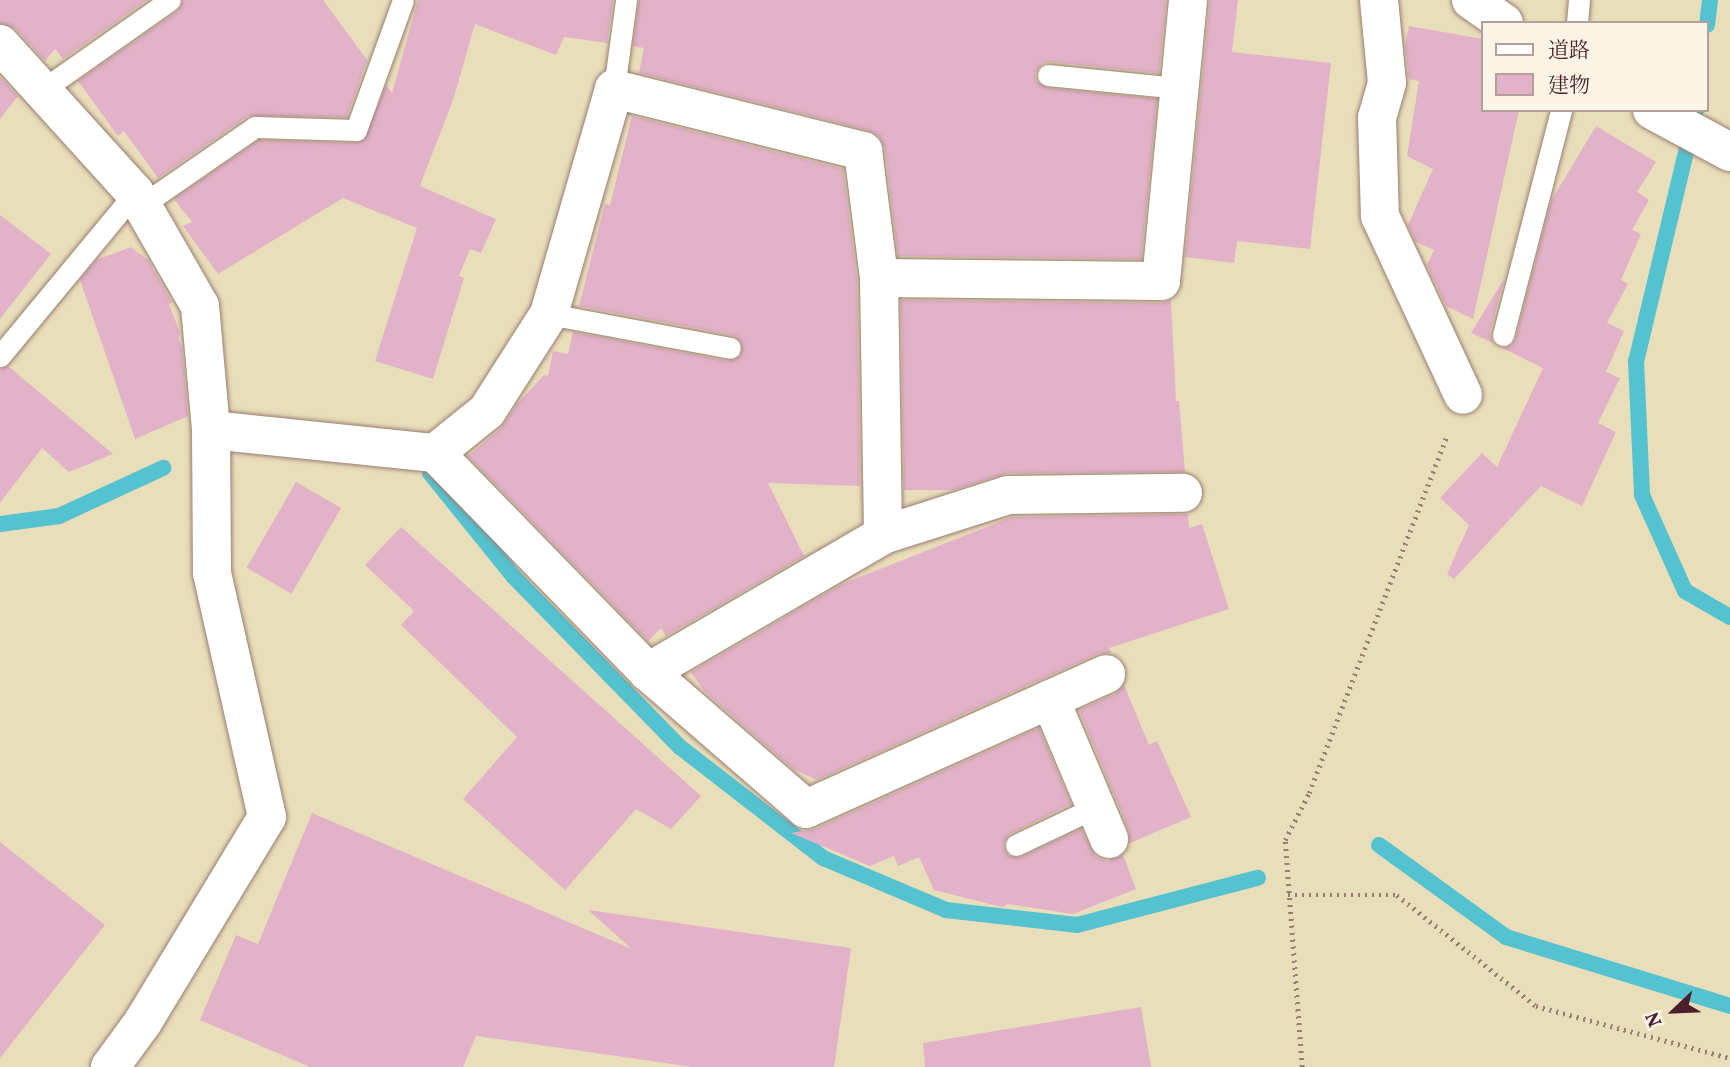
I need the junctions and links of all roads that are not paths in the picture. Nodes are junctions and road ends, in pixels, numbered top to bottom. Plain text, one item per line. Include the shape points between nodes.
1 (170, 0) edge
2 (403, 0) edge
3 (626, 0) edge
4 (1188, 0) edge
5 (1379, 0) edge
6 (1471, 0) edge
7 (1580, 0) edge
8 (1501, 21) edge
9 (1577, 21) edge
10 (0, 44) edge
11 (1048, 75) dead end
12 (1179, 88) junction
13 (614, 89) junction
14 (42, 90) junction
15 (1560, 112) edge
16 (1661, 115) edge
17 (1728, 151) edge
18 (138, 199) junction
19 (879, 278) junction
20 (550, 314) junction
21 (1503, 335) dead end
22 (730, 348) dead end
23 (0, 356) edge
24 (1463, 395) road end
25 (211, 430) junction
26 (435, 453) junction
27 (1183, 493) dead end
28 (883, 535) junction
29 (648, 672) junction
30 (1106, 674) dead end
31 (1050, 699) junction
32 (1102, 823) joint
33 (1016, 845) dead end
34 (110, 1067) edge

1 - 14 lane
2 - 18 lane via 356,131 255,127
3 - 13 lane
4 - 12 street
5 - 24 street via 1387,83 1377,117 1380,216
6 - 8 street
7 - 9 lane
10 - 14 street
11 - 12 lane
12 - 19 street via 1161,281
13 - 19 street via 863,151
13 - 20 street
14 - 18 street
15 - 21 lane
16 - 17 street
18 - 23 lane
18 - 25 street via 200,306
19 - 28 street
20 - 22 lane
20 - 26 street via 487,411
25 - 26 street
25 - 34 street via 212,573 267,817 143,1022
26 - 29 street
27 - 28 street via 1008,495
28 - 29 street
29 - 31 street via 806,809
30 - 31 street
31 - 32 street
32 - 33 lane

